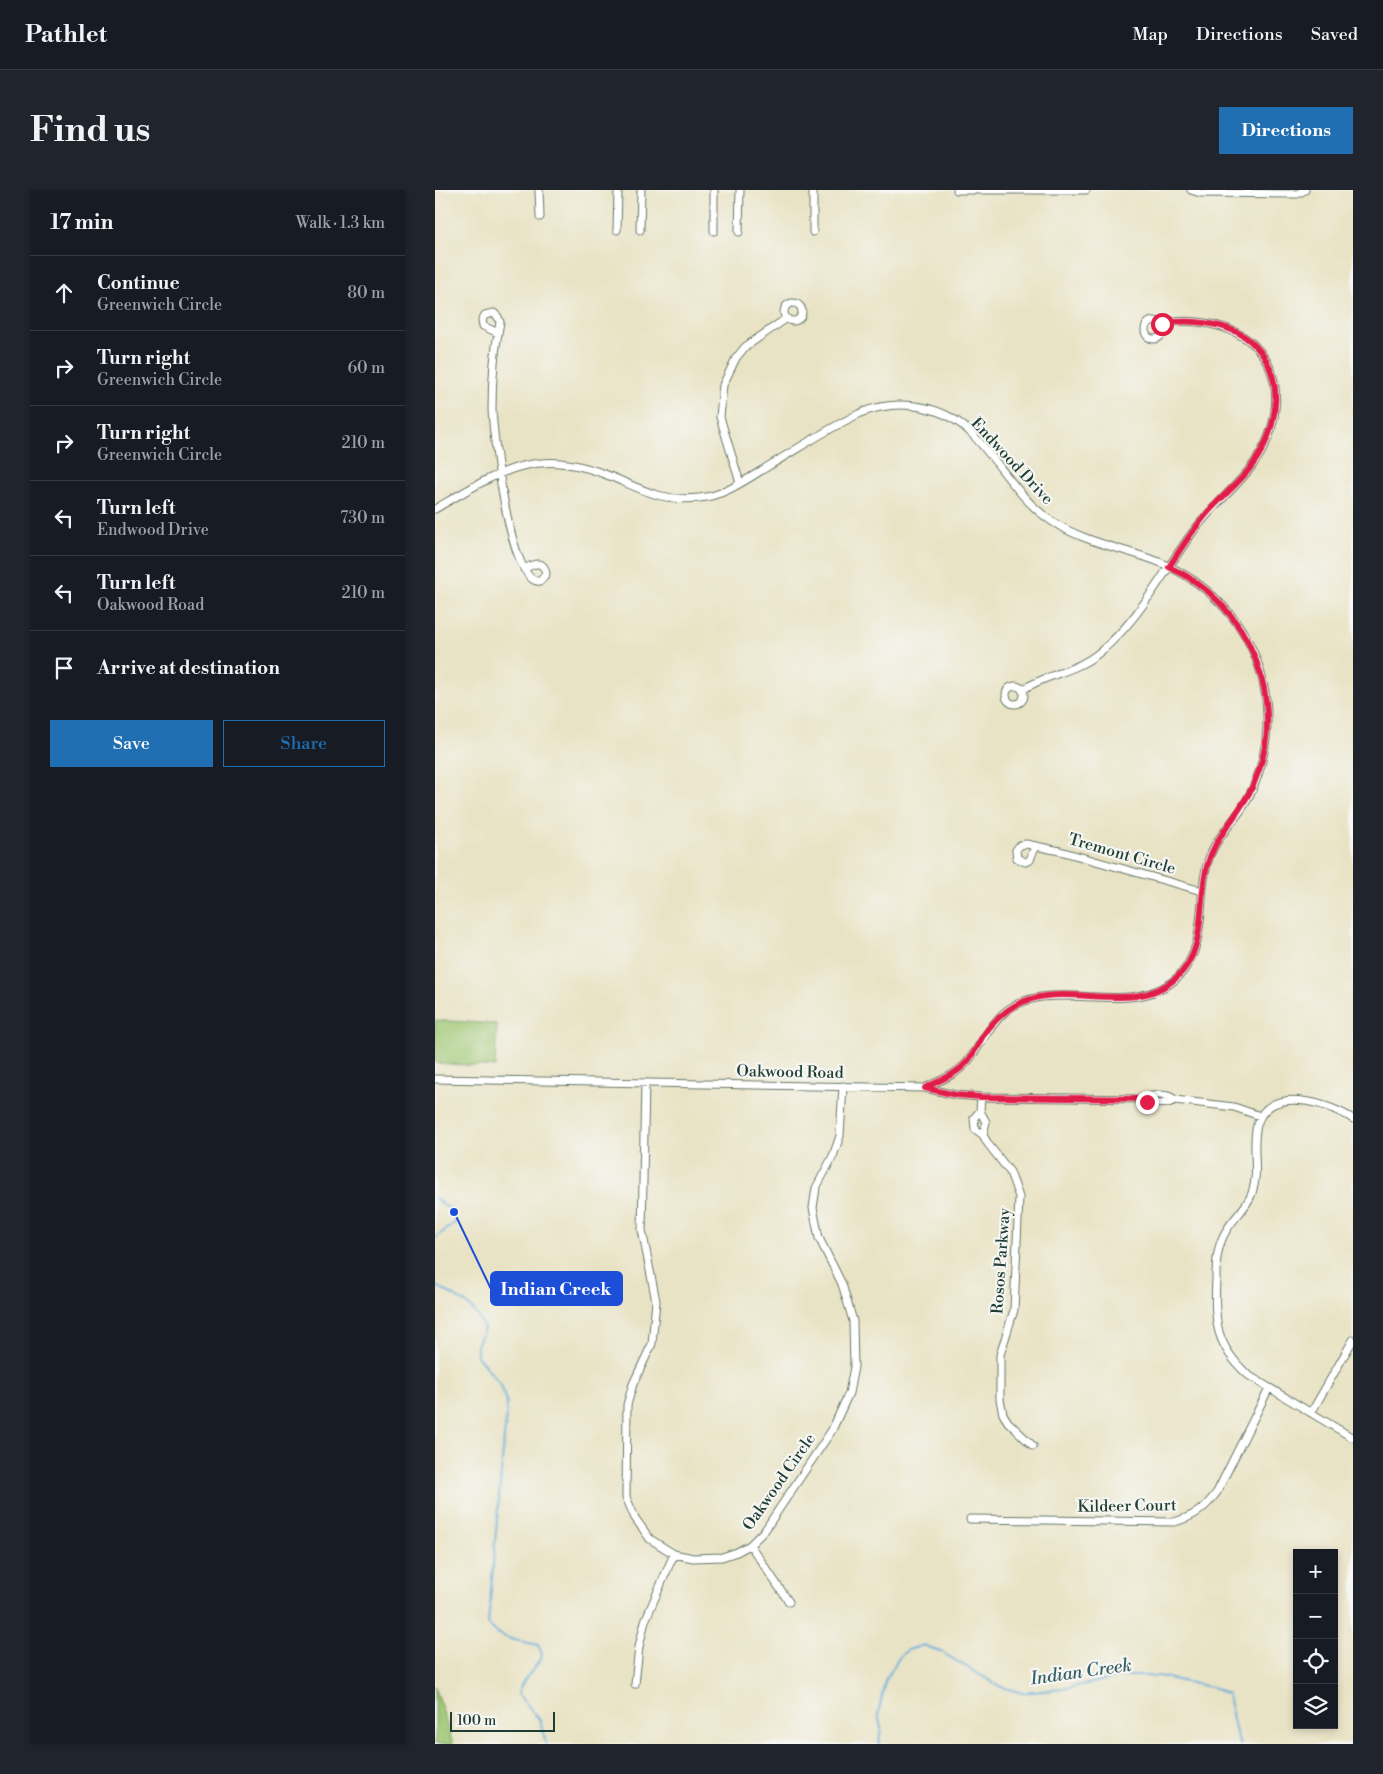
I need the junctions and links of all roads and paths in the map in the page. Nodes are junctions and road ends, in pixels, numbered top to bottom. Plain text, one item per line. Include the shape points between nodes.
1 (539, 190) edge
2 (618, 190) edge
3 (641, 190) edge
4 (714, 190) edge
5 (739, 190) edge
6 (813, 190) edge
7 (957, 190) edge
8 (1086, 190) edge
9 (1191, 190) edge
10 (1305, 190) edge
11 (1047, 191) edge
12 (540, 217) dead end
13 (617, 230) dead end
14 (640, 230) dead end
15 (714, 231) dead end
16 (739, 232) dead end
17 (813, 232) dead end
18 (787, 318) dead end
19 (1162, 324) dead end
20 (498, 333) dead end
21 (500, 474) junction
22 (740, 484) junction
23 (435, 508) edge
24 (1169, 567) junction
25 (524, 569) dead end
26 (1022, 690) dead end
27 (1035, 846) dead end
28 (1202, 891) junction
29 (435, 1079) edge
30 (645, 1084) junction
31 (843, 1086) junction
32 (925, 1088) junction
33 (981, 1097) junction
34 (980, 1111) junction
35 (1260, 1116) junction
36 (1353, 1119) edge
37 (983, 1135) junction
38 (1353, 1340) edge
39 (1269, 1388) junction
40 (1311, 1413) junction
41 (1353, 1438) edge
42 (1033, 1446) dead end
43 (970, 1519) dead end
44 (750, 1545) junction
45 (674, 1554) junction
46 (789, 1602) dead end
47 (635, 1684) dead end

1 - 12 street
2 - 13 street
3 - 14 street
4 - 15 street
5 - 16 street
6 - 17 street
7 - 11 street
8 - 11 street
9 - 10 street via 1199,193 1297,194
18 - 22 street via 745,347 735,358 723,385 720,418
19 - 24 street via 1214,324 1239,333 1268,362 1276,398 1271,427 1259,456 1208,512
20 - 21 street via 492,409
21 - 22 street, Endwood Drive via 542,461 569,463 613,477 654,496 683,499 713,495
21 - 23 street, Endwood Drive
21 - 25 street via 513,540
22 - 24 street, Endwood Drive via 863,412 886,406 919,406 950,417 971,433 1004,474 1050,520 1098,544
24 - 26 street via 1128,626 1098,654 1070,671
24 - 28 street, Endwood Drive via 1217,599 1240,628 1260,670 1267,711 1267,735 1255,782 1245,803 1211,852
27 - 28 street, Tremont Circle
28 - 32 street, Endwood Drive via 1194,954 1167,986 1137,996 1050,996 1023,1002 994,1021 968,1061 955,1073
29 - 30 street, Oakwood Road
30 - 31 street, Oakwood Road
30 - 45 street, Oakwood Circle via 642,1230 654,1287 655,1325 652,1344 627,1405 625,1484 629,1506 641,1529 659,1546
31 - 32 street, Oakwood Road
31 - 44 street, Oakwood Circle via 840,1136 816,1188 813,1208 819,1238 841,1284 853,1321 852,1381 832,1430 773,1520
32 - 33 street, Oakwood Road
33 - 34 street, Rosos Parkway
33 - 35 street, Oakwood Road via 1145,1099 1154,1095 1170,1096 1175,1100 1235,1107
34 - 37 street, Rosos Parkway via 986,1120
34 - 37 street, Rosos Parkway via 974,1125 978,1134
35 - 36 street via 1266,1109 1283,1102 1303,1101 1320,1104
35 - 39 street via 1254,1186 1244,1209 1226,1231 1219,1249 1214,1313 1218,1334 1227,1352 1248,1375
37 - 42 street, Rosos Parkway via 1010,1172 1019,1197 1014,1310 1000,1355 1000,1400 1008,1422
38 - 40 street
39 - 40 street
39 - 43 street, Kildeer Court via 1217,1492 1190,1518 1174,1522
40 - 41 street
44 - 45 street, Oakwood Circle via 722,1557 693,1558
44 - 46 street
45 - 47 street via 645,1621

